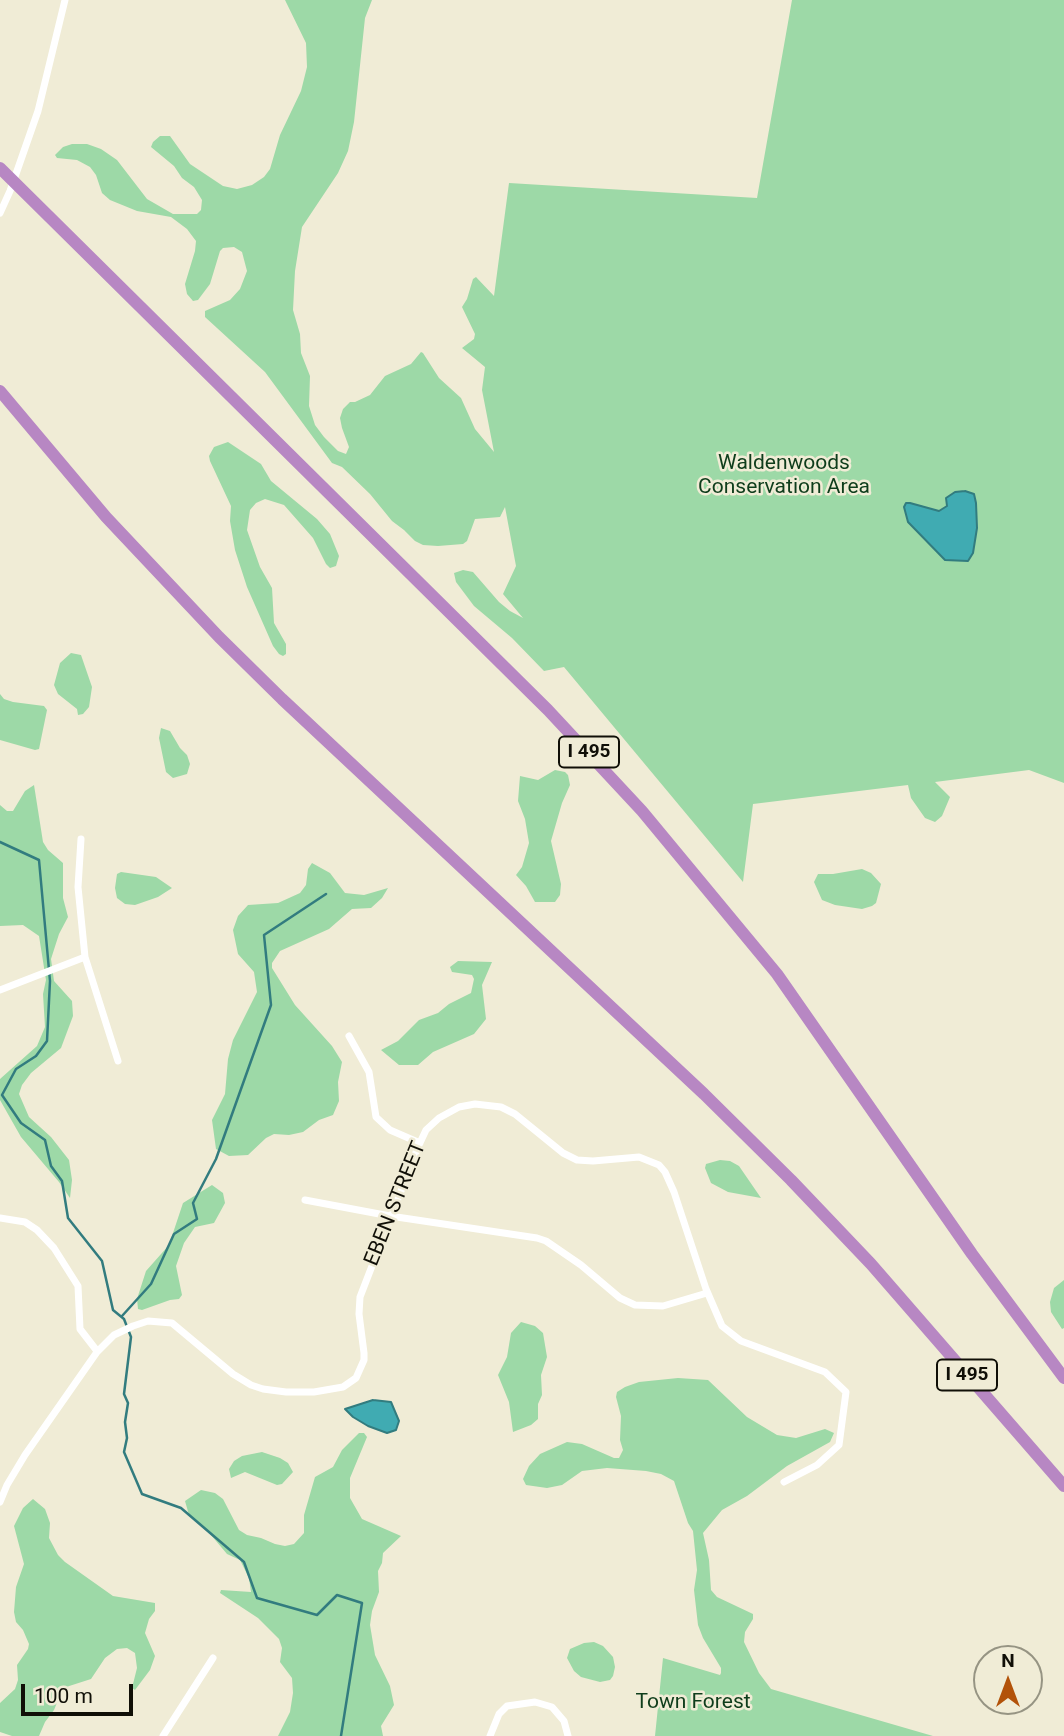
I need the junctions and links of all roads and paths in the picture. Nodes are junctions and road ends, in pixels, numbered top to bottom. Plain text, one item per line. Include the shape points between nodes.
1 (65, 0) edge
2 (0, 168) edge
3 (0, 213) edge
4 (0, 391) edge
5 (81, 839) dead end
6 (85, 957) junction
7 (0, 990) edge
8 (349, 1036) dead end
9 (118, 1061) dead end
10 (420, 1143) junction
11 (305, 1200) dead end
12 (390, 1216) junction
13 (0, 1218) edge
14 (707, 1293) junction
15 (97, 1352) junction
16 (1064, 1378) edge
17 (784, 1482) dead end
18 (1064, 1486) edge
19 (0, 1502) edge
20 (213, 1658) dead end
21 (163, 1736) edge
22 (490, 1736) edge
23 (568, 1736) edge

1 - 3 street via 31,134
2 - 16 highway, I 495 via 529,691 642,811 777,974
4 - 18 highway, I 495 via 106,517 219,637 791,1180 871,1264
5 - 6 street via 78,887
6 - 7 street
6 - 9 street
8 - 10 street via 369,1072 376,1117 390,1130
10 - 12 street, EBEN STREET
10 - 14 street, EBEN STREET via 426,1130 445,1114 484,1104 516,1114 570,1157 593,1161 639,1157 654,1162 665,1172 674,1192
11 - 12 street
12 - 14 street via 537,1238 635,1305 663,1306
12 - 15 street, EBEN STREET via 360,1297 363,1360 356,1378 343,1387 298,1393 251,1385 172,1323 133,1325
13 - 15 street via 25,1222 54,1248 78,1286 80,1329
14 - 17 street, EBEN STREET via 718,1320 734,1336 825,1372 846,1392 839,1445 817,1465
15 - 19 street, EBEN STREET via 25,1455
20 - 21 street
22 - 23 street via 499,1714 508,1706 536,1702 552,1707 564,1721

